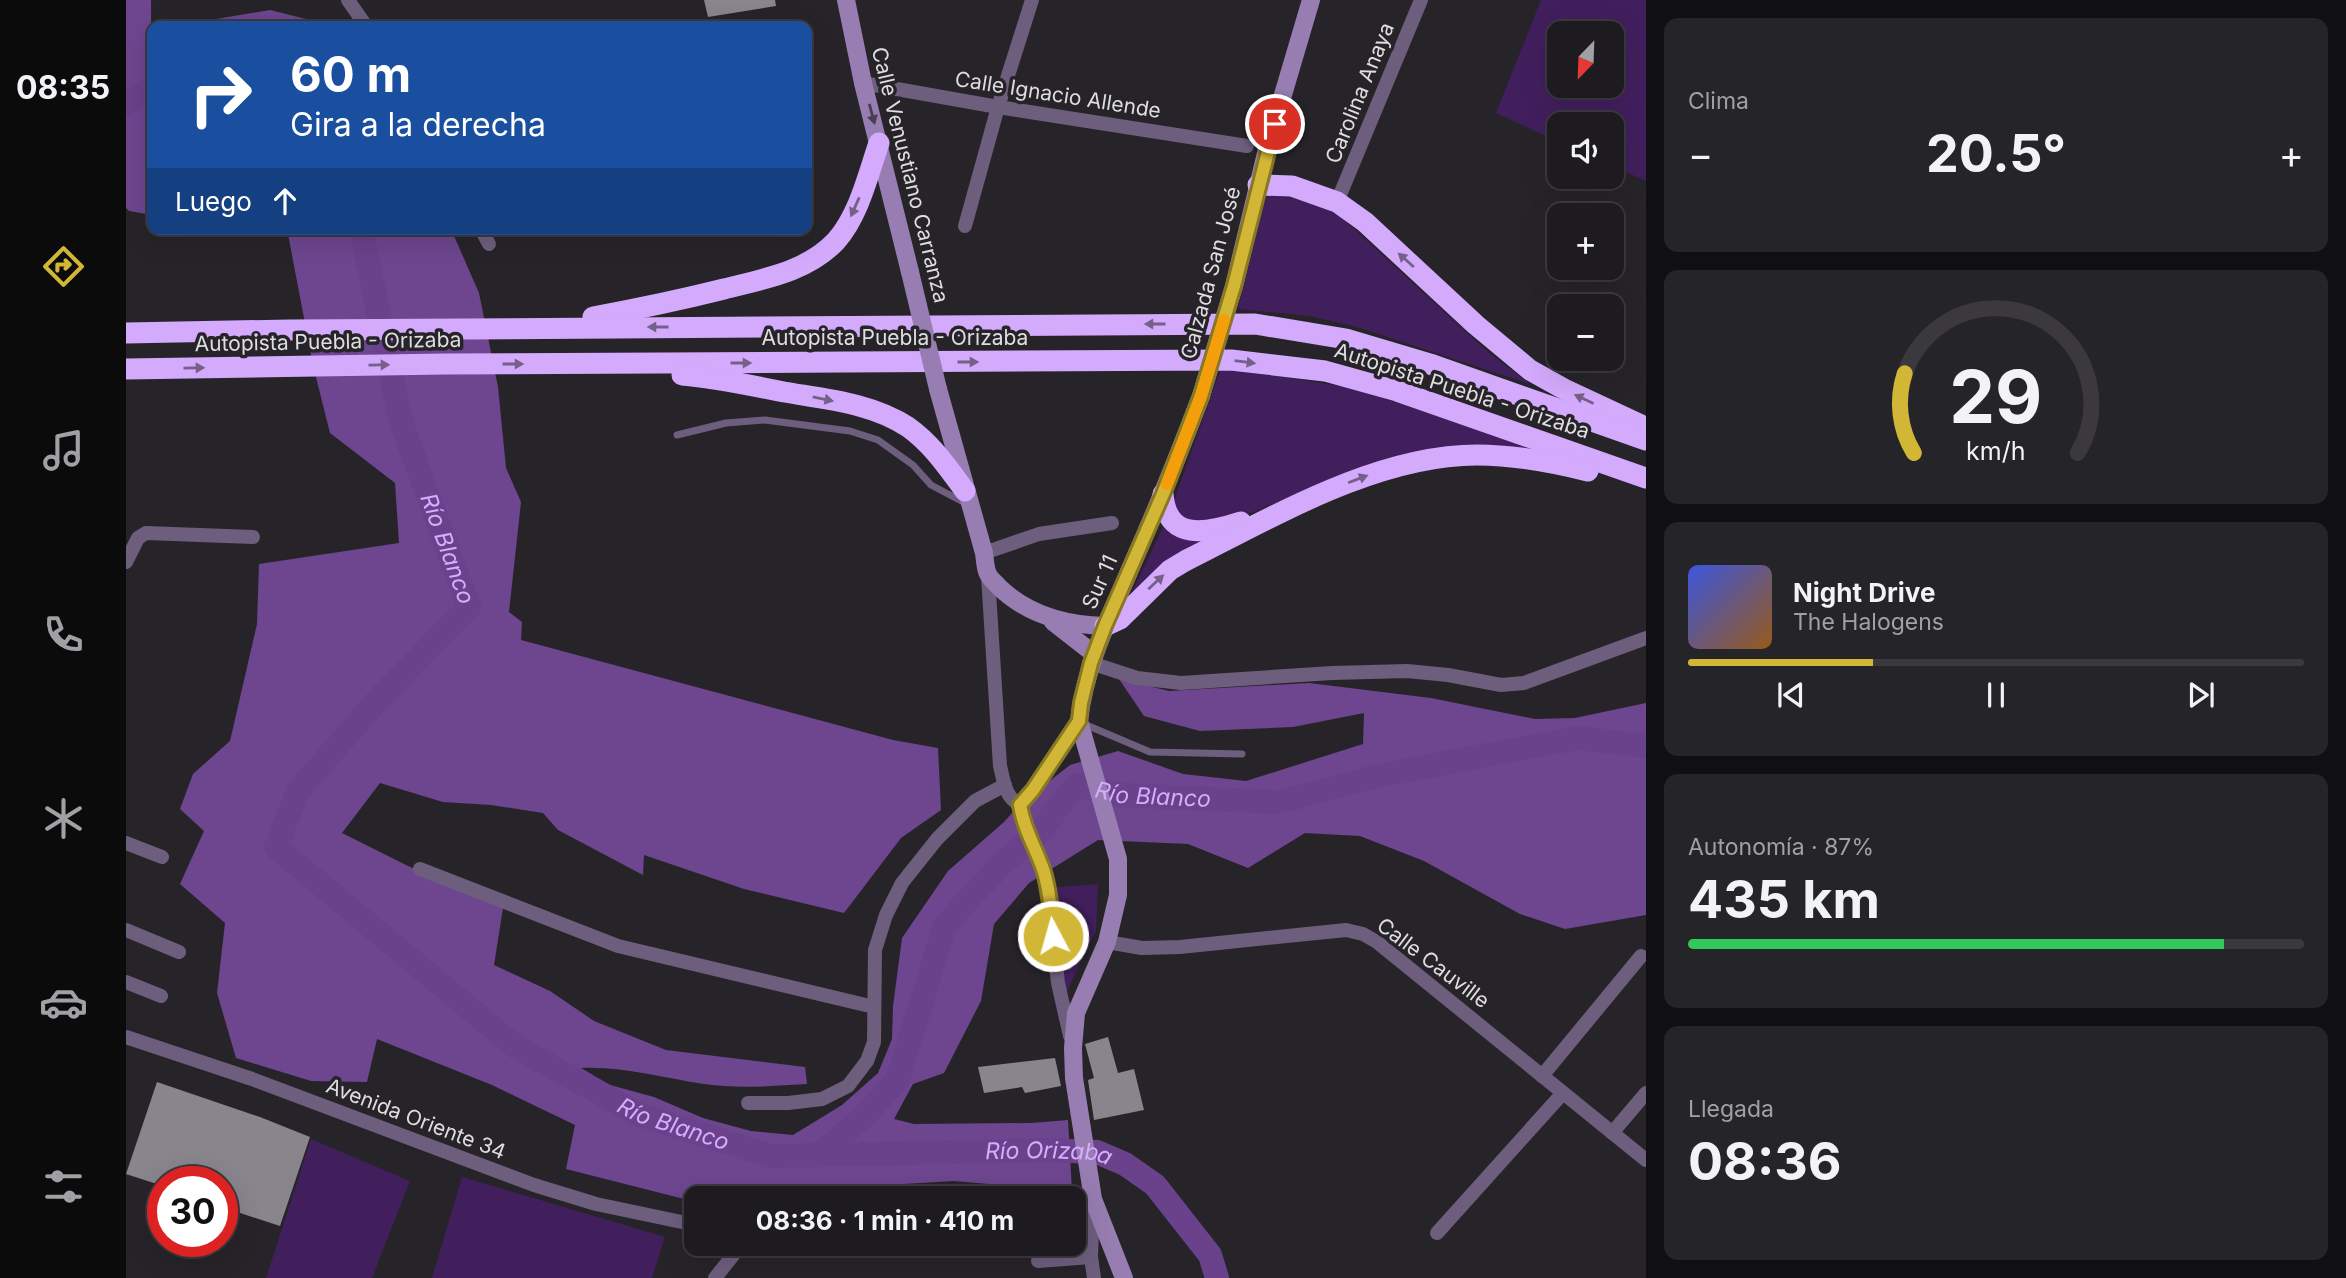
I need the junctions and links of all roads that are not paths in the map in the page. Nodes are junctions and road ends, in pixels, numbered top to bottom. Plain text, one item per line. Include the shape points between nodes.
1 (348, 0) edge
2 (846, 0) edge
3 (1032, 0) edge
4 (1311, 0) edge
5 (1421, 0) edge
6 (363, 21) edge
7 (863, 83) junction
8 (998, 107) junction
9 (879, 143) junction
10 (1247, 146) dead end
11 (1258, 185) junction
12 (1337, 202) junction
13 (965, 226) dead end
14 (484, 235) edge
15 (489, 244) dead end
16 (532, 328) junction
17 (126, 333) edge
18 (561, 364) junction
19 (126, 369) edge
20 (1201, 396) joint
21 (1646, 427) edge
22 (677, 435) dead end
23 (1646, 440) edge
24 (1646, 478) edge
25 (1646, 485) edge
26 (1332, 489) junction
27 (1163, 494) junction
28 (968, 499) junction
29 (1112, 523) dead end
30 (253, 537) dead end
31 (984, 553) junction
32 (126, 562) edge
33 (988, 576) junction
34 (1048, 617) junction
35 (1105, 626) junction
36 (1646, 638) edge
37 (1093, 659) junction
38 (1079, 721) junction
39 (1242, 754) dead end
40 (1005, 785) junction
41 (1020, 807) junction
42 (126, 843) edge
43 (162, 857) dead end
44 (420, 869) dead end
45 (126, 930) edge
46 (1107, 942) junction
47 (179, 952) dead end
48 (1641, 956) dead end
49 (126, 982) edge
50 (161, 996) dead end
51 (874, 1007) junction
52 (126, 1037) edge
53 (1073, 1048) junction
54 (1542, 1076) junction
55 (1563, 1093) junction
56 (1646, 1093) edge
57 (748, 1103) dead end
58 (1612, 1133) junction
59 (1646, 1160) edge
60 (1085, 1186) edge
61 (1086, 1200) edge
62 (684, 1222) edge
63 (1437, 1233) dead end
64 (732, 1256) edge
65 (1091, 1257) junction
66 (1038, 1261) dead end
67 (715, 1278) edge
68 (1094, 1278) edge
69 (1124, 1278) edge

1 - 6 street
2 - 7 main road, Calle Venustiano Carranza
3 - 8 street
4 - 11 main road, Calzada San José
5 - 12 street, Carolina Anaya
7 - 8 street, Calle Ignacio Allende
7 -> 9 main road, Calle Venustiano Carranza
8 - 10 street, Calle Ignacio Allende
8 - 13 street
9 -> 16 highway via 862,194 836,241 786,273 662,305
9 - 28 main road, Calle Venustiano Carranza, bridge
11 - 12 highway via 1292,186
11 - 20 main road, Calzada San José, bridge
21 -> 12 highway via 1530,370
14 - 15 street
16 - 17 highway, Autopista Puebla - Orizaba
23 -> 16 highway, Autopista Puebla - Orizaba via 1394,353 1346,339 1255,324
19 -> 18 highway, Autopista Puebla - Orizaba
18 -> 24 highway, Autopista Puebla - Orizaba via 1231,360 1325,371 1397,391
18 -> 28 highway via 705,377 879,412 922,438
20 - 27 main road, Sur 11
22 - 28 lane via 765,420 850,431 878,440 931,485
26 -> 25 highway via 1424,460 1476,455 1549,461
26 - 27 highway via 1203,531 1173,522 1164,510
35 -> 26 highway via 1120,620 1170,570
27 - 35 main road, Sur 11
28 - 31 main road, Calle Venustiano Carranza
29 - 31 street via 1039,534
30 - 32 street via 145,533
31 - 33 main road, Calle Venustiano Carranza
33 - 34 main road via 1016,600
33 - 40 street, Calle Venustiano Carranza
34 - 35 main road
34 - 37 main road
35 - 37 main road, Sur 11
36 - 37 street via 1524,683 1501,685 1407,671 1181,683 1137,677
37 - 38 main road, Sur 11
38 - 39 lane via 1150,752
38 - 41 street
38 - 46 main road, Sur 11 via 1118,859 1118,895
40 - 41 street, Calle Venustiano Carranza
40 - 51 street via 975,801 902,883 875,950
41 - 53 street, Calle Venustiano Carranza via 1048,889 1058,983
42 - 43 street
44 - 51 street via 618,946
45 - 47 street
46 - 53 main road, Sur 11 via 1076,1013
46 - 54 street, Calle Cauville via 1142,948 1180,947 1346,930 1363,934
48 - 54 street
49 - 50 street
51 - 57 street via 874,1042 867,1061 848,1086 822,1098
52 - 62 street, Avenida Oriente 34 via 534,1185
53 - 60 main road, Sur 11
54 - 55 street, Calle Cauville
55 - 58 street, Calle Cauville
55 - 63 street
56 - 58 street
58 - 59 street, Calle Cauville
61 - 65 street
61 - 69 main road, Sur 11
64 - 67 street
65 - 66 street
65 - 68 street

